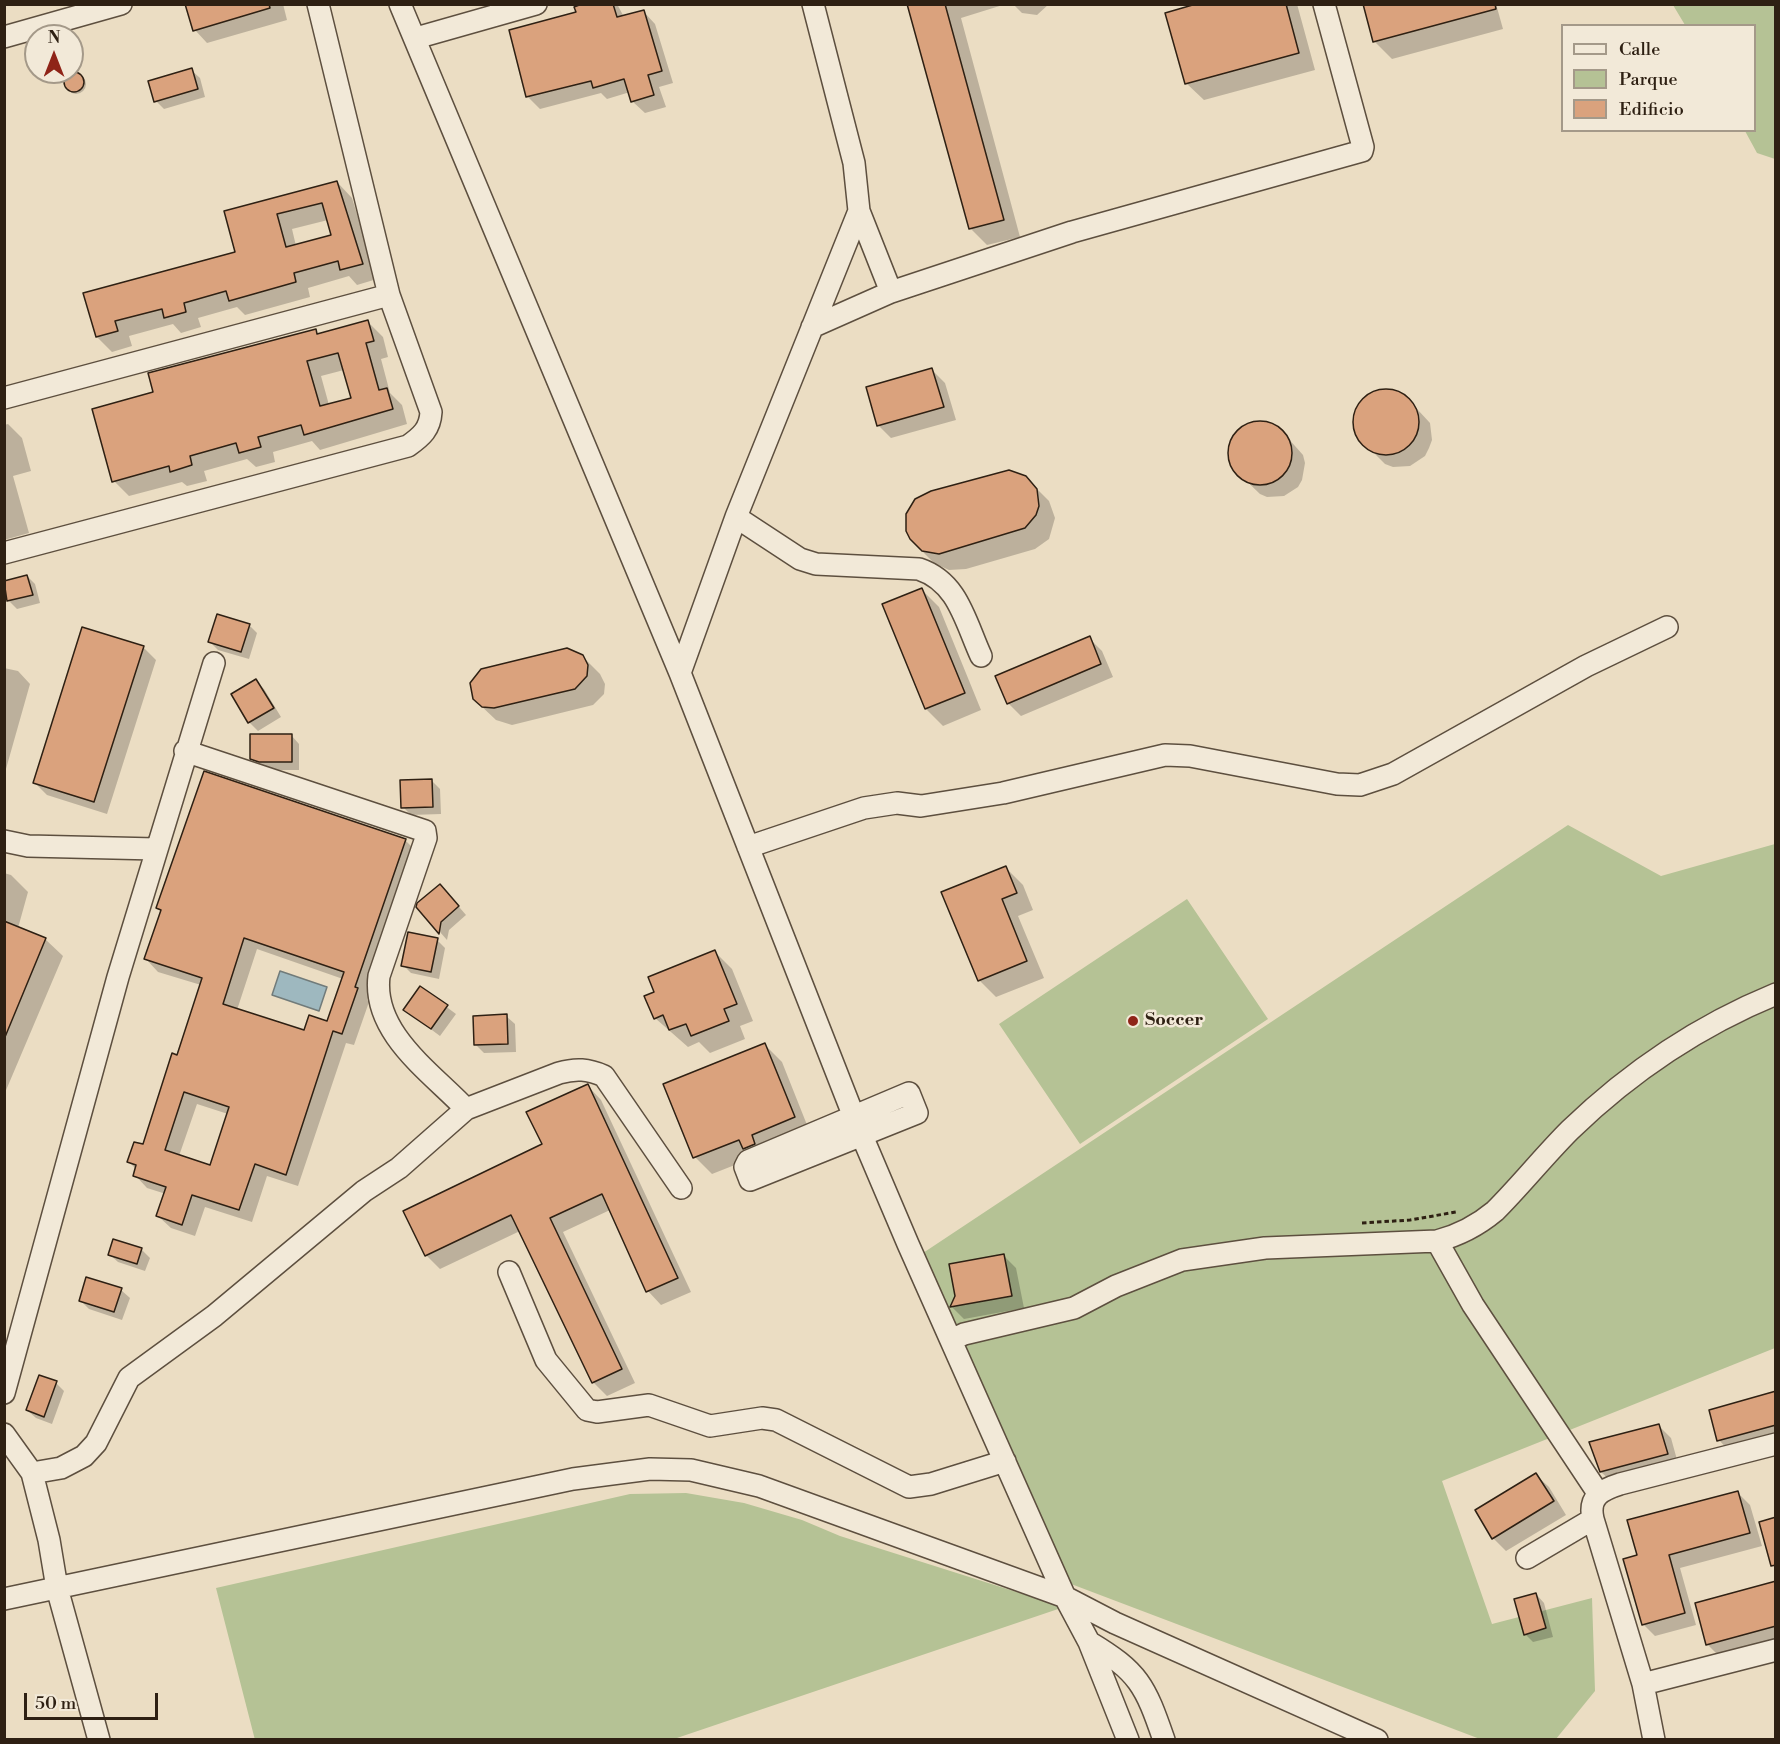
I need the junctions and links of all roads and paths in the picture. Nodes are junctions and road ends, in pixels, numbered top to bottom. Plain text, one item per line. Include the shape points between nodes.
1 (121, 4) edge
2 (318, 4) edge
3 (400, 4) edge
4 (537, 4) edge
5 (813, 4) edge
6 (1324, 4) edge
7 (498, 10) edge
8 (4, 37) edge
9 (416, 38) junction
10 (859, 211) junction
11 (891, 292) junction
12 (389, 295) junction
13 (812, 327) junction
14 (4, 399) edge
15 (736, 517) junction
16 (4, 553) edge
17 (1667, 627) dead end
18 (981, 656) dead end
19 (214, 663) dead end
20 (680, 673) junction
21 (185, 751) junction
22 (4, 841) edge
23 (748, 847) junction
24 (156, 849) junction
25 (1776, 994) edge
26 (913, 1103) dead end
27 (466, 1109) junction
28 (858, 1126) junction
29 (792, 1152) dead end
30 (681, 1188) dead end
31 (1464, 1209) dead end
32 (1354, 1224) dead end
33 (1437, 1241) junction
34 (508, 1272) dead end
35 (951, 1340) junction
36 (4, 1393) edge
37 (4, 1434) edge
38 (1776, 1444) edge
39 (1005, 1461) junction
40 (32, 1473) junction
41 (1599, 1493) junction
42 (1593, 1519) junction
43 (1527, 1558) dead end
44 (57, 1588) junction
45 (1065, 1597) junction
46 (4, 1599) edge
47 (1089, 1642) junction
48 (1776, 1650) edge
49 (1643, 1684) junction
50 (99, 1740) edge
51 (1128, 1740) edge
52 (1164, 1740) edge
53 (1377, 1740) edge
54 (1654, 1740) edge

1 - 8 street
2 - 12 street
3 - 9 street
4 - 7 street
5 - 10 street via 854,163
6 - 11 street via 1362,151 1072,232
7 - 9 street
9 - 20 street
10 - 11 street
10 - 13 street
11 - 13 street
12 - 14 street
12 - 16 street via 431,412 430,425 408,446
13 - 15 street
15 - 18 street via 800,559 816,564 932,573 950,588
15 - 20 street
17 - 23 street via 1586,666 1392,774 1360,785 1165,755 1003,794 921,806 897,803 864,808
19 - 21 street
20 - 23 street
21 - 24 street
21 - 27 street via 425,831 426,838 379,976 379,1000 385,1021
22 - 24 street via 28,846
23 - 28 street
24 - 36 street
25 - 33 street via 1706,1026 1626,1080 1570,1130 1483,1221
26 - 28 street
27 - 30 street via 559,1073 590,1070 604,1076
27 - 40 street via 399,1168 364,1191 214,1316 129,1377 96,1443 84,1456 61,1468
28 - 29 street
28 - 35 street
31 - 32 path via 1449,1215
33 - 35 street via 1265,1248 1182,1260 1116,1286 1074,1308
33 - 41 street via 1470,1299
34 - 39 street via 546,1360 587,1410 649,1405 710,1426 762,1418 776,1420 909,1486 931,1485
35 - 39 street
37 - 40 street
38 - 41 street via 1648,1476
39 - 45 street
40 - 44 street
41 - 42 street via 1592,1504
42 - 43 street
42 - 49 street
44 - 45 street via 573,1479 650,1469 691,1470 759,1486
44 - 46 street
44 - 50 street
45 - 47 street
45 - 53 street
47 - 51 street
47 - 52 street via 1118,1660 1141,1682
48 - 49 street
49 - 54 street

